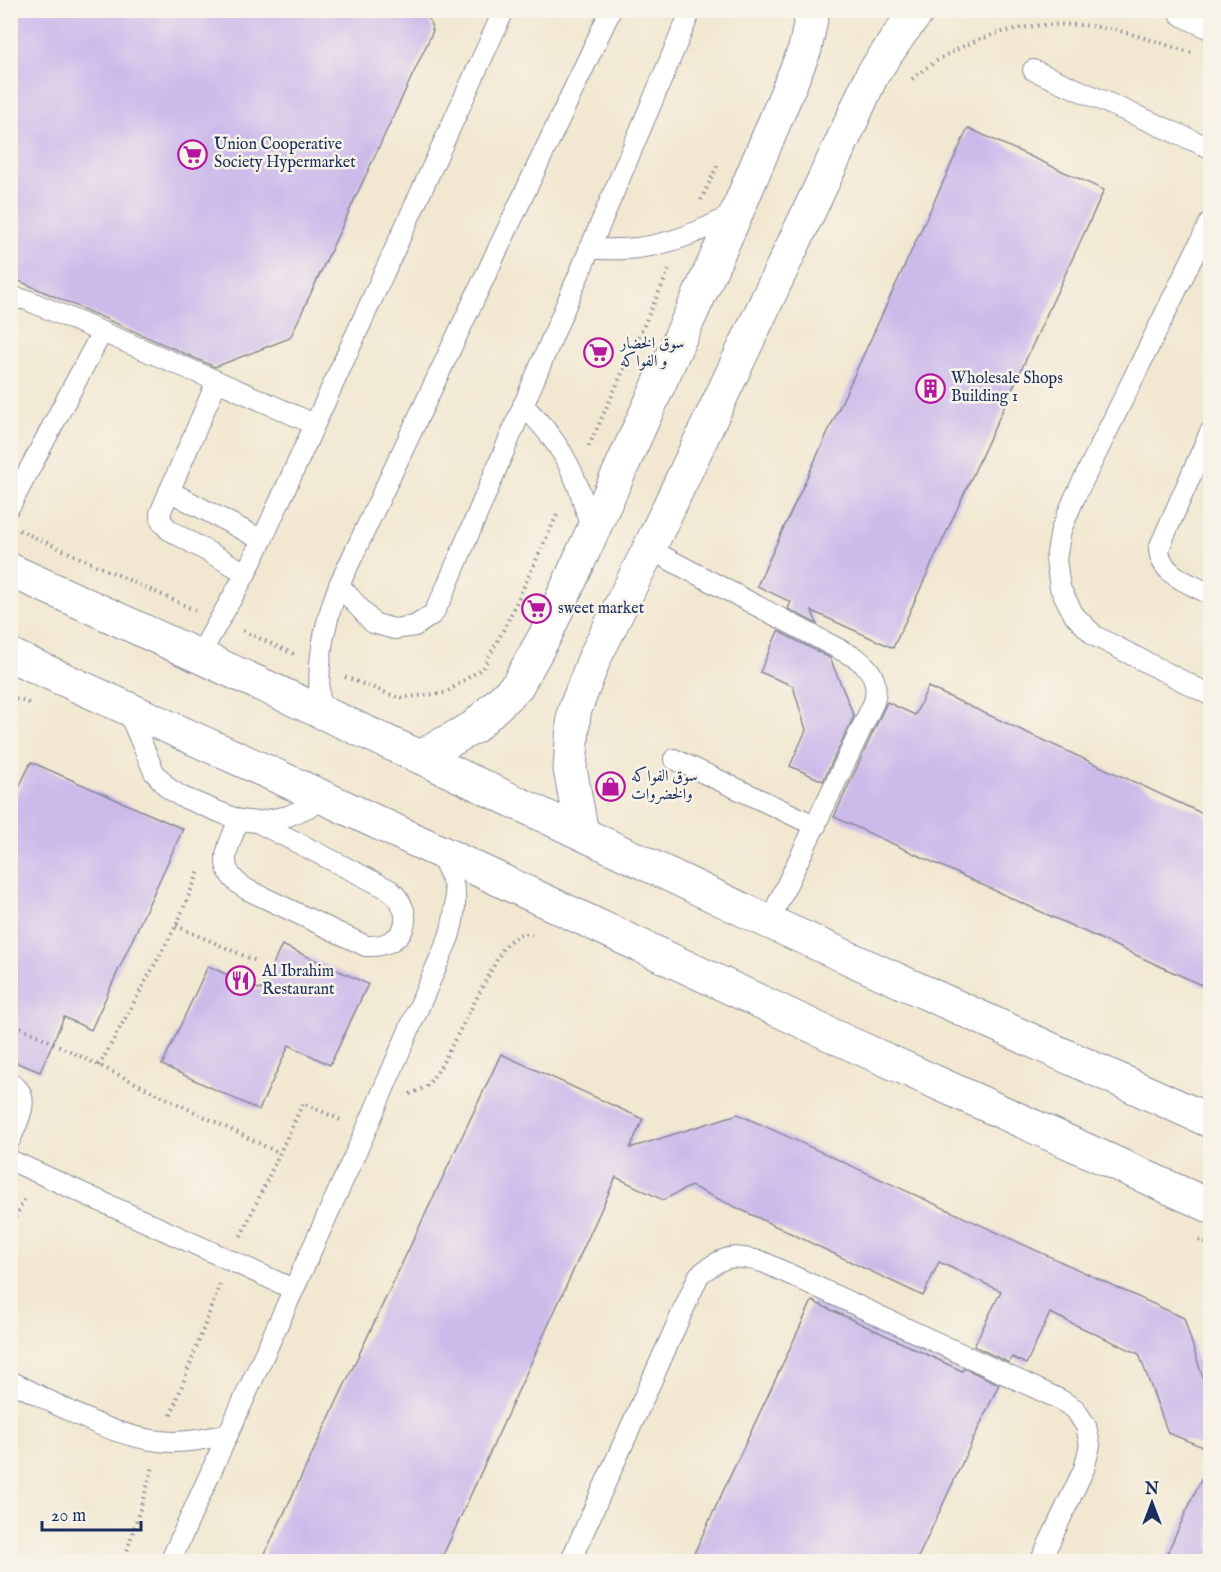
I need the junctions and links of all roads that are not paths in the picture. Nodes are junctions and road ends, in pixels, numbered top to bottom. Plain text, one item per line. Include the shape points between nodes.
1 (504, 10) edge
2 (611, 10) edge
3 (691, 10) edge
4 (813, 10) edge
5 (919, 10) edge
6 (1033, 70) dead end
7 (1210, 148) edge
8 (737, 212) junction
9 (1208, 234) edge
10 (589, 249) junction
11 (10, 300) edge
12 (102, 332) junction
13 (217, 381) junction
14 (523, 405) junction
15 (314, 424) junction
16 (1210, 432) edge
17 (168, 490) junction
18 (10, 506) edge
19 (591, 533) junction
20 (262, 540) junction
21 (649, 549) junction
22 (10, 570) edge
23 (246, 573) junction
24 (339, 585) junction
25 (1210, 594) edge
26 (10, 655) edge
27 (199, 656) junction
28 (1210, 695) edge
29 (127, 710) junction
30 (320, 711) junction
31 (420, 757) junction
32 (674, 759) dead end
33 (327, 799) junction
34 (248, 821) junction
35 (816, 826) junction
36 (582, 833) junction
37 (438, 851) junction
38 (769, 922) junction
39 (10, 1083) edge
40 (1210, 1121) edge
41 (10, 1140) edge
42 (10, 1160) edge
43 (1210, 1206) edge
44 (293, 1289) junction
45 (10, 1381) edge
46 (228, 1434) junction
47 (170, 1562) edge
48 (570, 1562) edge
49 (1040, 1562) edge

1 - 15 lane
2 - 24 lane
3 - 10 lane
4 - 8 street via 805,49
5 - 21 street via 872,75
6 - 7 lane
8 - 10 lane via 684,237 638,248
8 - 19 street
9 - 28 lane via 1074,499 1061,530 1056,559 1060,588 1074,615 1095,636
10 - 14 lane
11 - 12 lane via 27,300
12 - 13 lane
12 - 18 lane
13 - 15 lane
13 - 17 lane
14 - 19 lane via 552,438 575,476
14 - 24 lane via 433,614 415,626 394,629 373,622
15 - 20 lane
16 - 25 lane via 1159,548 1164,568
17 - 20 lane
17 - 23 lane via 160,513 168,530
19 - 31 street via 546,634 517,686 474,727
20 - 23 lane
21 - 35 lane via 867,665 877,690 874,702
21 - 36 street via 595,657 574,712 570,769
22 - 27 street
23 - 27 lane
24 - 30 lane via 322,638 318,665
26 - 29 street
27 - 30 street
29 - 33 street
29 - 34 lane via 154,772 168,788
30 - 31 street
31 - 36 street
32 - 35 lane
33 - 34 lane via 288,816
33 - 37 street
34 - 34 lane via 390,890 404,910 400,934 391,943 366,946 235,882 227,872 225,859
35 - 38 lane
36 - 38 street
37 - 43 street via 840,1040
37 - 44 lane via 456,892 456,915 449,937
38 - 40 street
39 - 41 lane via 22,1094 24,1104
42 - 44 lane
44 - 46 lane
45 - 46 lane via 114,1431 161,1442 195,1441
46 - 47 lane
48 - 49 lane via 699,1275 717,1260 741,1256 763,1262 1075,1409 1086,1425 1090,1445 1084,1469

